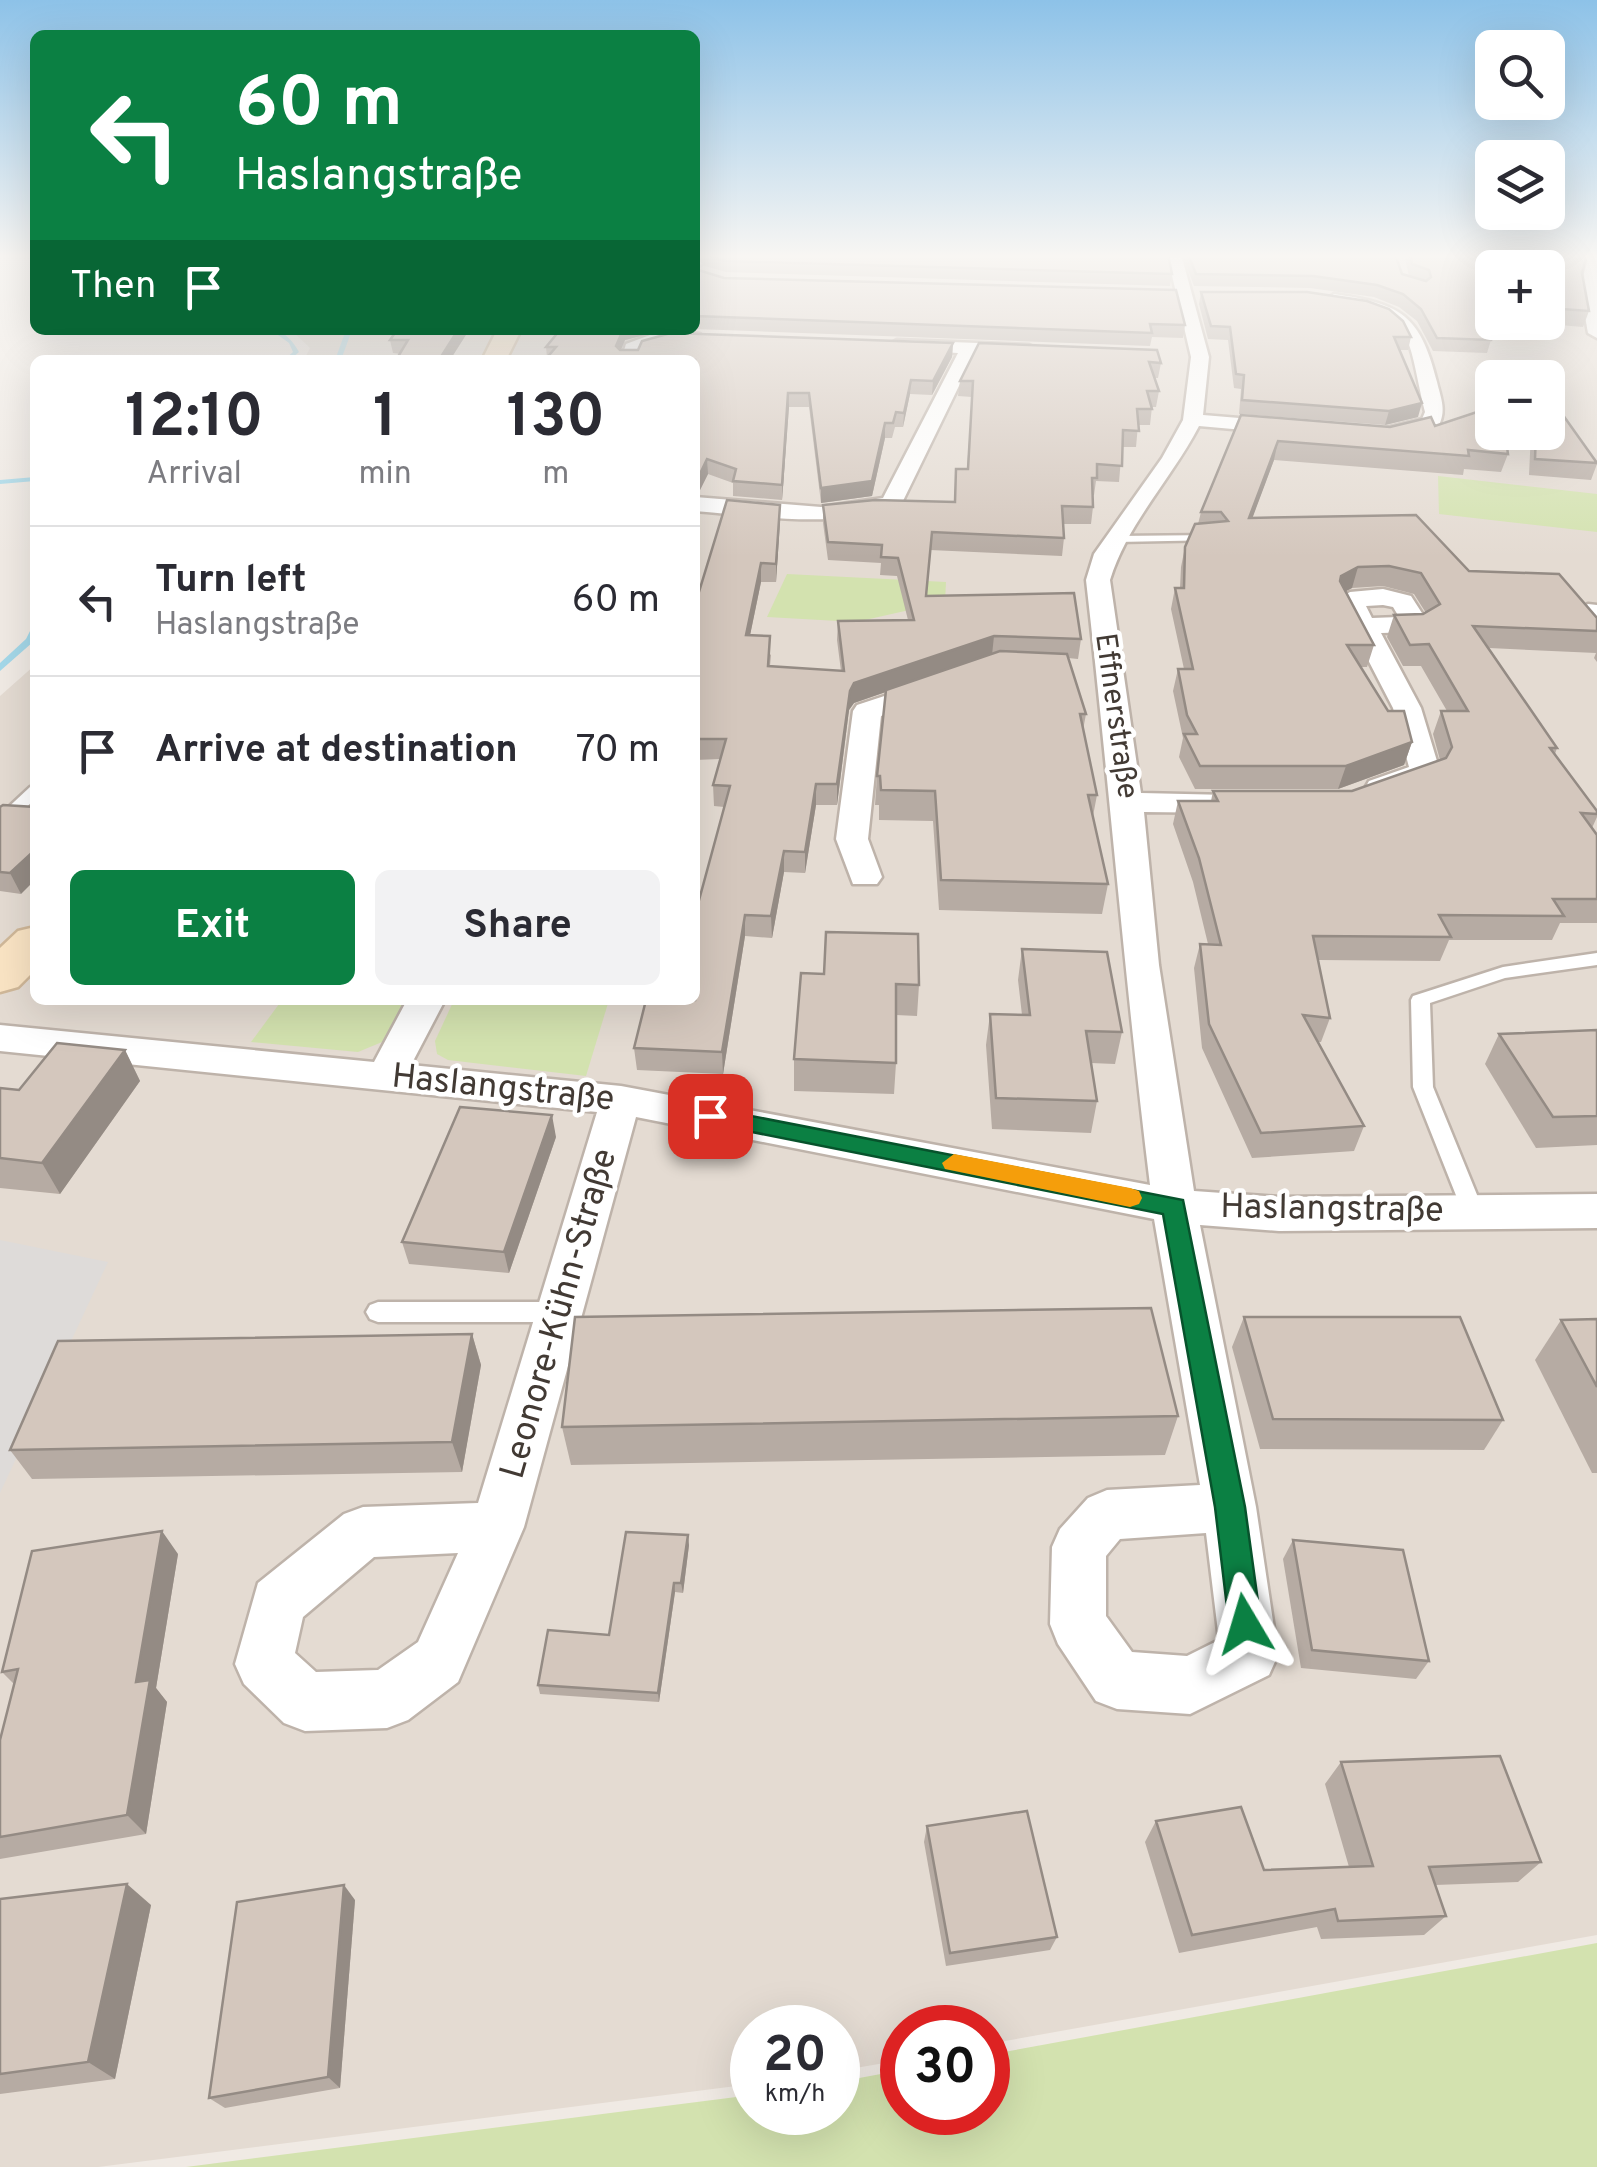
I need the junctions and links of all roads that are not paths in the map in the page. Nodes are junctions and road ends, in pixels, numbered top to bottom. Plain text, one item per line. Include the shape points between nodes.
1 (965, 355) edge
2 (1190, 355) edge
3 (1419, 355) edge
4 (1192, 420) junction
5 (1301, 430) edge
6 (1355, 434) edge
7 (700, 504) edge
8 (1215, 538) edge
9 (1117, 539) junction
10 (1597, 613) edge
11 (1366, 626) edge
12 (1597, 630) edge
13 (958, 680) edge
14 (30, 795) edge
15 (1360, 796) edge
16 (1127, 802) junction
17 (1263, 805) edge
18 (2, 821) edge
19 (866, 877) dead end
20 (30, 947) edge
21 (1597, 959) edge
22 (0, 976) edge
23 (423, 1005) edge
24 (0, 1038) edge
25 (386, 1076) junction
26 (621, 1100) junction
27 (1174, 1206) junction
28 (1597, 1211) edge
29 (1473, 1212) junction
30 (378, 1312) dead end
31 (561, 1312) junction
32 (1230, 1507) dead end
33 (498, 1527) dead end

1 - 7 street via 892,502 846,514
2 - 4 street, Effnerstraße
3 - 6 street via 1435,412 1431,423 1384,435
4 - 5 street
4 - 9 street, Effnerstraße
8 - 9 lane
9 - 16 street, Effnerstraße via 1098,580 1099,672
10 - 12 street via 1588,612
11 - 15 street via 1407,708 1425,771
13 - 19 street via 868,711 852,838
14 - 18 lane
16 - 17 street
16 - 27 street, Effnerstraße
20 - 22 street
21 - 29 lane via 1503,973 1420,1000 1423,1088
23 - 25 street
24 - 25 street, Haslangstraße
25 - 26 street, Haslangstraße
26 - 27 street, Haslangstraße
26 - 31 street, Leonore-Kühn-Straße
27 - 29 street, Haslangstraße via 1279,1214
27 - 32 street, Effnerstraße
28 - 29 street, Haslangstraße
30 - 31 lane
31 - 33 street, Leonore-Kühn-Straße

